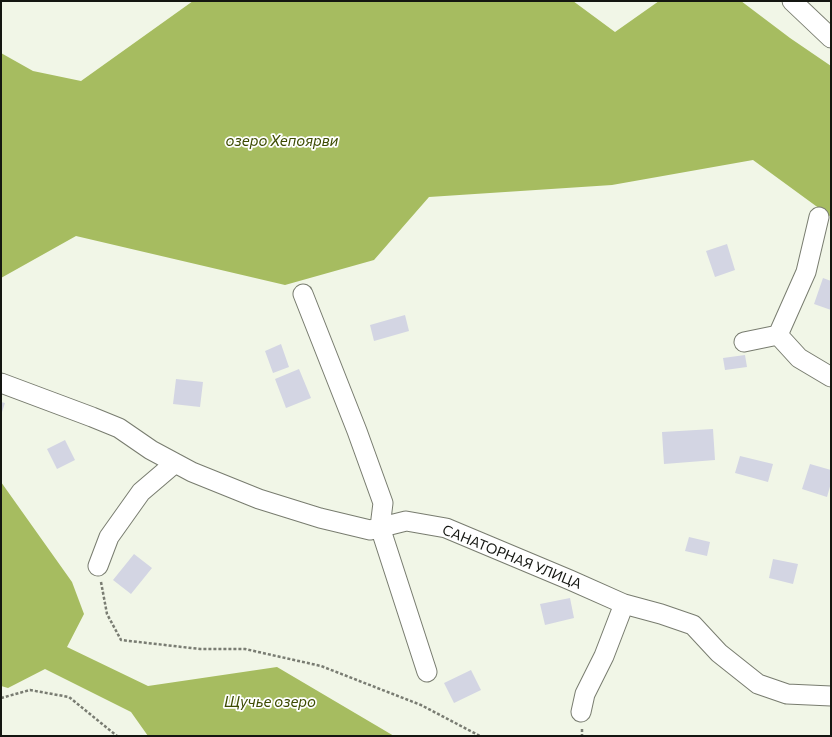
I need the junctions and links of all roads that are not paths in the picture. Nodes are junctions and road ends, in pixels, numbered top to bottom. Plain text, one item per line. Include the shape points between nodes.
1 (792, 1) edge
2 (831, 38) edge
3 (819, 217) dead end
4 (303, 294) dead end
5 (778, 335) junction
6 (744, 342) dead end
7 (831, 377) edge
8 (1, 383) edge
9 (175, 463) junction
10 (380, 527) junction
11 (98, 566) road end
12 (624, 604) junction
13 (427, 672) dead end
14 (831, 696) edge
15 (581, 712) dead end

1 - 2 street
3 - 5 street via 806,272
4 - 10 street via 383,503
5 - 6 street
5 - 7 street via 799,358
8 - 9 street, САНАТОРНАЯ УЛИЦА via 119,428
9 - 10 street, САНАТОРНАЯ УЛИЦА via 259,498 320,518 370,530
9 - 11 street via 141,492 109,537
10 - 12 street, САНАТОРНАЯ УЛИЦА via 406,521 446,528
10 - 13 street
12 - 14 street, САНАТОРНАЯ УЛИЦА via 693,625 719,653 758,684 787,694
12 - 15 street via 604,656 585,694

